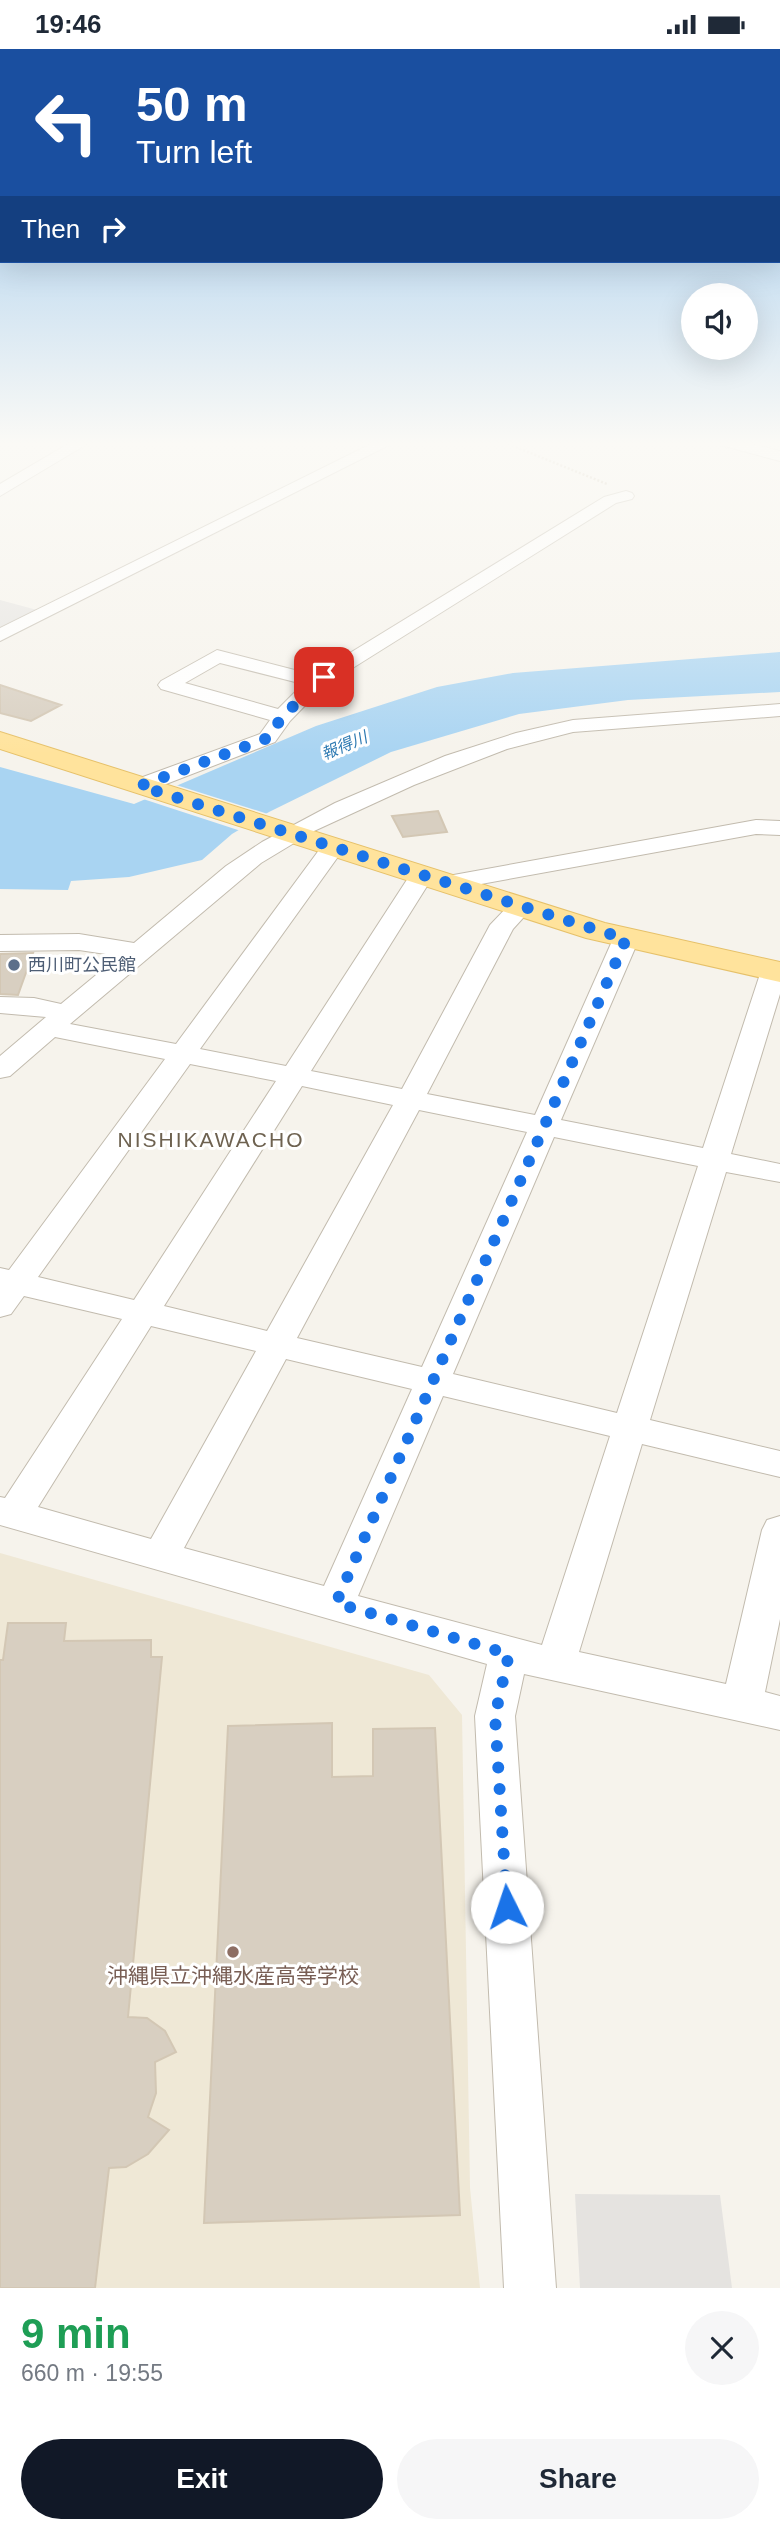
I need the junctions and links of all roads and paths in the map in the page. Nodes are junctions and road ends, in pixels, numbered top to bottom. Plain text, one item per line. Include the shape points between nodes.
1 (179, 545) edge
2 (536, 545) edge
3 (0, 635) edge
4 (189, 648) dead end
5 (217, 656) junction
6 (317, 682) junction
7 (780, 710) edge
8 (282, 717) junction
9 (0, 740) edge
10 (146, 788) junction
11 (780, 828) edge
12 (276, 829) junction
13 (333, 847) junction
14 (435, 879) junction
15 (521, 907) junction
16 (626, 939) junction
17 (0, 943) edge
18 (139, 951) junction
19 (777, 972) edge
20 (0, 1005) edge
21 (59, 1021) junction
22 (183, 1055) junction
23 (0, 1070) edge
24 (294, 1077) junction
25 (410, 1100) junction
26 (544, 1126) junction
27 (714, 1160) junction
28 (780, 1173) edge
29 (5, 1289) edge
30 (144, 1313) junction
31 (275, 1344) junction
32 (433, 1381) junction
33 (630, 1428) junction
34 (780, 1464) edge
35 (7, 1513) edge
36 (780, 1529) edge
37 (161, 1555) junction
38 (336, 1603) junction
39 (509, 1654) junction
40 (555, 1665) junction
41 (742, 1705) junction
42 (780, 1713) edge
43 (530, 2288) edge

1 - 3 street
2 - 6 street
4 - 5 street
5 - 6 street
5 - 8 street via 167,685
6 - 8 street
7 - 12 street via 629,719 511,740
8 - 10 street via 268,738
9 - 10 main road
10 - 12 main road
11 - 14 street via 756,827
12 - 13 main road
12 - 18 street
13 - 14 main road
13 - 22 street
14 - 15 main road
14 - 24 street
15 - 16 main road
15 - 25 street via 502,926
16 - 19 main road
16 - 26 street
17 - 18 street via 79,942
18 - 21 street
19 - 27 street
20 - 21 street via 34,1006
21 - 22 street
21 - 23 street
22 - 24 street
22 - 29 street
24 - 25 street
24 - 30 street
25 - 26 street
25 - 31 street
26 - 27 street
26 - 32 street
27 - 28 street
27 - 33 street
29 - 30 street
30 - 31 street
30 - 35 street
31 - 32 street
31 - 37 street
32 - 33 street
32 - 38 street
33 - 34 street
33 - 40 street
35 - 37 street
36 - 41 street
37 - 38 street
38 - 39 street
39 - 40 street
39 - 43 street via 495,1716
40 - 41 street
41 - 42 street

